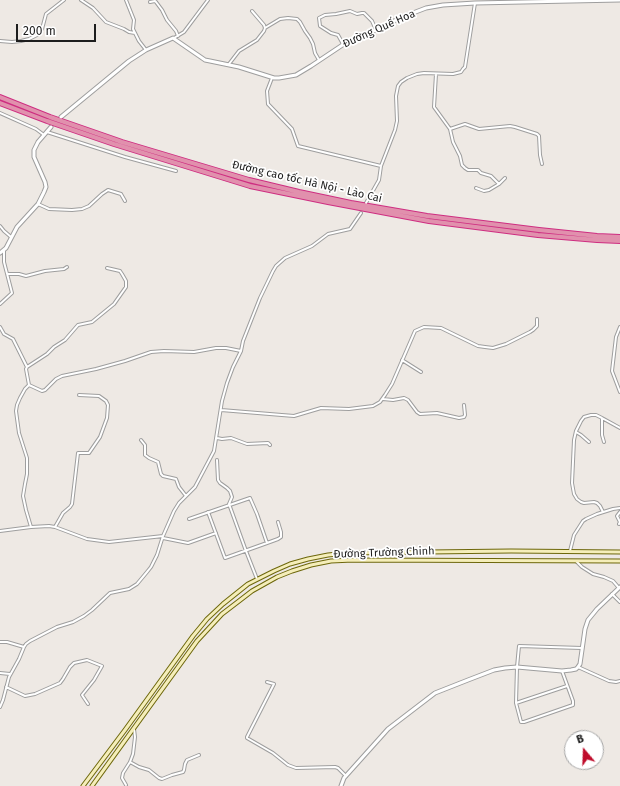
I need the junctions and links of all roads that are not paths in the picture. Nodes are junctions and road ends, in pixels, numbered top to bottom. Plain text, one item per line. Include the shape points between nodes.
1 (64, 0) edge
2 (80, 0) edge
3 (126, 0) edge
4 (208, 0) edge
5 (620, 0) edge
6 (150, 2) dead end
7 (473, 2) edge
8 (252, 11) dead end
9 (265, 28) junction
10 (376, 30) junction
11 (135, 33) junction
12 (178, 36) junction
13 (173, 38) junction
14 (0, 41) edge
15 (343, 44) junction
16 (146, 50) junction
17 (319, 60) junction
18 (229, 64) junction
19 (436, 74) junction
20 (272, 77) junction
21 (0, 97) edge
22 (0, 102) edge
23 (0, 113) edge
24 (61, 116) dead end
25 (51, 127) dead end
26 (450, 129) junction
27 (45, 133) junction
28 (542, 164) dead end
29 (381, 166) junction
30 (176, 171) dead end
31 (505, 178) dead end
32 (499, 184) junction
33 (476, 188) dead end
34 (126, 201) dead end
35 (366, 203) dead end
36 (38, 204) junction
37 (361, 213) dead end
38 (0, 226) edge
39 (11, 237) junction
40 (620, 237) edge
41 (620, 241) edge
42 (2, 252) edge
43 (67, 267) dead end
44 (107, 268) dead end
45 (7, 274) junction
46 (0, 304) edge
47 (537, 319) dead end
48 (620, 327) edge
49 (0, 328) edge
50 (241, 352) junction
51 (402, 360) junction
52 (27, 367) junction
53 (421, 372) dead end
54 (29, 385) junction
55 (620, 392) edge
56 (79, 395) dead end
57 (382, 399) junction
58 (464, 405) dead end
59 (221, 410) junction
60 (602, 418) junction
61 (620, 428) edge
62 (576, 432) junction
63 (217, 438) junction
64 (141, 440) dead end
65 (589, 442) dead end
66 (604, 442) dead end
67 (270, 445) dead end
68 (217, 460) dead end
69 (186, 496) junction
70 (230, 504) junction
71 (620, 508) edge
72 (208, 512) junction
73 (603, 512) junction
74 (620, 512) edge
75 (189, 519) dead end
76 (278, 522) dead end
77 (619, 524) dead end
78 (31, 527) junction
79 (55, 527) junction
80 (0, 531) edge
81 (216, 533) junction
82 (163, 537) junction
83 (267, 543) junction
84 (246, 551) junction
85 (570, 551) junction
86 (606, 551) junction
87 (620, 552) edge
88 (346, 553) junction
89 (347, 560) junction
90 (576, 560) junction
91 (620, 560) edge
92 (605, 561) junction
93 (257, 579) junction
94 (620, 587) edge
95 (612, 594) junction
96 (233, 596) junction
97 (238, 602) junction
98 (620, 602) edge
99 (0, 642) edge
100 (24, 647) junction
101 (582, 648) junction
102 (517, 667) junction
103 (578, 667) junction
104 (562, 671) junction
105 (0, 673) edge
106 (10, 674) junction
107 (620, 681) edge
108 (268, 682) dead end
109 (568, 686) junction
110 (6, 687) junction
111 (516, 703) junction
112 (88, 704) dead end
113 (0, 707) edge
114 (134, 730) junction
115 (199, 755) dead end
116 (130, 762) junction
117 (346, 776) junction
118 (126, 785) edge
119 (83, 786) edge
120 (92, 786) edge
121 (341, 786) edge

1 - 14 street via 46,14 42,29 37,35 21,41
2 - 11 street via 93,8 106,22
3 - 11 street via 134,20
4 - 12 street via 184,32
5 - 7 street, Đường Quế Hoa
6 - 12 street via 156,2
7 - 10 street, Đường Quế Hoa via 426,8
7 - 19 street via 465,67 461,72 453,74
8 - 9 street
9 - 17 street via 280,18 297,19 310,38
9 - 18 street via 259,38 239,51
10 - 15 street, Đường Quế Hoa
10 - 15 street via 364,13 350,11 319,18 320,26 338,35
11 - 16 street
12 - 13 street
13 - 16 street
13 - 18 street, Đường Quế Hoa via 205,60
15 - 17 street, Đường Quế Hoa
16 - 24 street via 116,70
17 - 20 street, Đường Quế Hoa via 296,75
18 - 20 street, Đường Quế Hoa
19 - 26 street via 434,107
19 - 29 street via 420,73 407,78 398,86 396,126
20 - 29 street via 267,91 268,104 292,129 298,146
21 - 40 highway, Đường cao tốc Hà Nội - Lào Cai via 128,144 299,192 427,216 546,231
22 - 41 highway, Đường cao tốc Hà Nội - Lào Cai via 114,144 250,186 429,221 538,235
23 - 27 street
25 - 27 street
26 - 28 street via 465,124 479,129 510,126 537,134
26 - 32 street via 464,167 491,176
27 - 30 street
27 - 36 street via 34,150 34,157 46,184
29 - 35 street via 379,180
31 - 32 street
32 - 33 street via 486,191
34 - 36 street via 121,194 108,190 82,209 48,209
36 - 39 street
37 - 50 street via 350,229 328,234 312,246 285,258 276,266 258,303
38 - 39 street
39 - 42 street
42 - 45 street
43 - 45 street via 26,276
44 - 52 street via 120,272 126,281 126,287 114,304 92,322 78,325 65,340
45 - 46 street via 12,295
47 - 51 street via 537,326 530,332 493,348 478,346 441,328 423,328 414,332
48 - 55 street via 616,337 612,371
49 - 52 street via 13,339
50 - 54 street via 216,348 194,352 151,352 96,369 62,376 42,391
50 - 59 street via 233,367
51 - 53 street
51 - 57 street via 392,384
52 - 54 street
54 - 78 street via 20,398 16,411 27,458 23,496
56 - 79 street via 99,396 106,401 107,418 100,437 89,453 78,453 72,504
57 - 58 street via 404,398 420,414 437,413 459,418 464,417
57 - 59 street via 373,406 349,409 321,408 294,416
59 - 63 street
60 - 61 street
60 - 62 street via 593,414 586,416
60 - 66 street
62 - 65 street
62 - 73 street via 572,485 574,494 581,502 597,503
63 - 67 street via 231,438 247,444
63 - 69 street via 209,461 195,487
64 - 69 street via 145,445 146,456 158,462 163,476 176,479 178,487
68 - 70 street via 218,480 230,491
69 - 82 street via 174,511
70 - 72 street
70 - 83 street via 250,498
70 - 84 street
71 - 73 street
72 - 75 street
72 - 81 street
73 - 85 street via 583,521 574,535
74 - 77 street via 617,516
76 - 83 street via 281,537
78 - 79 street
78 - 80 street
79 - 82 street via 88,539 109,542
81 - 82 street via 188,543
81 - 84 street via 225,558
82 - 100 street via 151,567 133,587 126,591 110,593 84,616 57,627 30,641
83 - 84 street
84 - 93 street
85 - 86 main road, Đường Trường Chinh
85 - 88 main road, Đường Trường Chinh
86 - 87 main road, Đường Trường Chinh
86 - 92 main road
88 - 89 main road
88 - 93 main road, Đường Trường Chinh via 299,561
89 - 90 main road, Đường Trường Chinh
89 - 97 main road, Đường Trường Chinh via 321,563 292,571 261,585
90 - 92 main road, Đường Trường Chinh
90 - 94 street via 588,572 614,580
91 - 92 main road, Đường Trường Chinh
93 - 96 main road, Đường Trường Chinh
94 - 95 street
95 - 98 street
95 - 101 street via 588,620
96 - 97 main road
96 - 119 main road, Đường Trường Chinh via 207,619 193,636
97 - 114 main road, Đường Trường Chinh via 197,641
99 - 100 street
100 - 106 street
101 - 102 street via 521,646
101 - 103 street
102 - 104 street
102 - 111 street
102 - 117 street via 494,670 435,693 388,729
103 - 104 street
103 - 107 street via 609,681
104 - 109 street
105 - 106 street
106 - 110 street
108 - 117 street via 274,684 247,738 296,768 335,767
109 - 111 street
109 - 111 street via 574,703 570,707 521,722
110 - 112 street via 25,696 35,694 60,683 72,665 88,660 102,666 82,696
110 - 113 street
114 - 116 street
114 - 120 main road, Đường Trường Chinh
115 - 116 street via 187,760 184,772 162,779
116 - 118 street via 122,778
117 - 121 street

